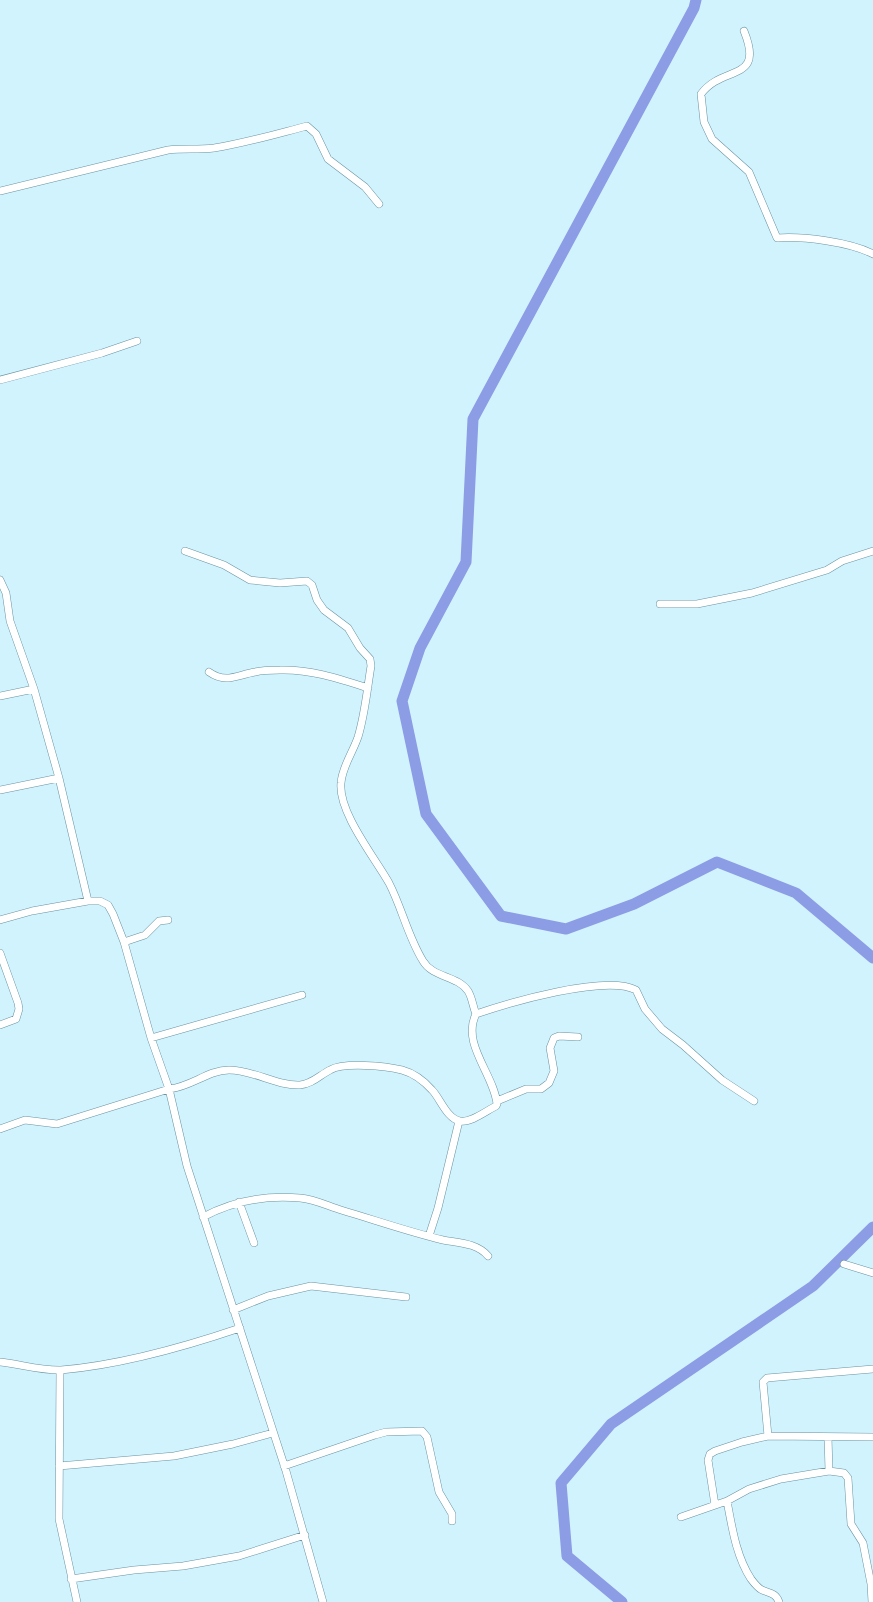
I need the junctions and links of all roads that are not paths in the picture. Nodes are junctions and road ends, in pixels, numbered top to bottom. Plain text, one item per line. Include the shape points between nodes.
1 (744, 31) dead end
2 (0, 191) edge
3 (379, 204) dead end
4 (873, 254) edge
5 (137, 341) dead end
6 (0, 380) edge
7 (185, 551) dead end
8 (873, 551) edge
9 (0, 580) edge
10 (660, 604) dead end
11 (209, 672) dead end
12 (368, 688) junction
13 (34, 689) junction
14 (0, 696) edge
15 (59, 778) junction
16 (0, 790) edge
17 (88, 901) junction
18 (0, 920) edge
19 (168, 920) dead end
20 (124, 942) junction
21 (0, 953) edge
22 (302, 995) dead end
23 (476, 1014) junction
24 (0, 1025) edge
25 (578, 1037) dead end
26 (151, 1038) junction
27 (169, 1089) junction
28 (754, 1100) dead end
29 (497, 1101) junction
30 (459, 1121) junction
31 (0, 1129) edge
32 (239, 1202) junction
33 (203, 1217) junction
34 (429, 1236) junction
35 (254, 1243) dead end
36 (488, 1256) dead end
37 (844, 1264) dead end
38 (873, 1273) edge
39 (406, 1296) dead end
40 (233, 1310) junction
41 (240, 1328) junction
42 (0, 1362) edge
43 (873, 1369) edge
44 (60, 1370) junction
45 (273, 1433) junction
46 (768, 1436) junction
47 (828, 1437) junction
48 (873, 1437) edge
49 (59, 1466) junction
50 (284, 1466) junction
51 (829, 1471) junction
52 (728, 1501) junction
53 (715, 1505) junction
54 (681, 1516) dead end
55 (452, 1521) dead end
56 (305, 1535) junction
57 (71, 1579) junction
58 (77, 1602) edge
59 (323, 1602) edge
60 (779, 1602) edge
61 (872, 1602) edge

1 - 4 street via 750,46 748,64 742,70 719,78 701,94 704,122 712,139 749,172 777,238 795,238 856,247
2 - 3 street via 168,150 194,150 238,144 307,126 316,134 328,159 365,187
5 - 6 street
7 - 12 street via 224,564 250,580 280,583 303,580 310,583 318,603 328,614 348,628 370,659
8 - 10 street via 806,577 731,598 697,604
9 - 13 street via 6,593 10,621
11 - 12 street via 226,679 255,672 281,670 337,678
12 - 23 street via 362,724 341,783 343,798 359,834 389,884 423,962 434,972 456,981 467,989
13 - 14 street
13 - 15 street
15 - 16 street
15 - 17 street
17 - 18 street via 32,910
17 - 20 street via 100,901 108,905
19 - 20 street via 158,921 145,935
20 - 26 street
21 - 24 street via 19,1009 16,1019
22 - 26 street
23 - 28 street via 564,991 618,985 632,988 637,991 643,1006 662,1029 722,1080
23 - 29 street via 472,1023 473,1039
25 - 29 street via 554,1038 550,1048 554,1071 552,1079 545,1086 526,1089
26 - 27 street
27 - 30 street via 181,1088 221,1070 252,1072 292,1085 302,1085 314,1081 331,1069 380,1066 415,1075
27 - 31 street via 57,1124 25,1120
27 - 33 street via 187,1166
29 - 30 street via 496,1106 473,1118
30 - 34 street
32 - 33 street
32 - 34 street via 264,1198 302,1198
32 - 35 street
33 - 40 street
34 - 36 street via 474,1246
37 - 38 street
39 - 40 street via 311,1286 268,1296
40 - 41 street
41 - 44 street via 122,1360
41 - 45 street
42 - 44 street
43 - 46 street via 767,1378 763,1382
44 - 49 street
45 - 49 street via 174,1456
45 - 50 street
46 - 47 street
46 - 53 street via 710,1454 708,1460
47 - 48 street
47 - 51 street
49 - 57 street via 58,1519
50 - 55 street via 386,1432 422,1431 427,1437 439,1492 452,1514
50 - 56 street
51 - 52 street via 781,1479
51 - 61 street via 844,1473 848,1478 852,1524 863,1544
52 - 53 street
52 - 60 street via 735,1538 750,1577 758,1588 771,1593
53 - 54 street
56 - 57 street via 239,1556 183,1566
56 - 59 street
57 - 58 street

